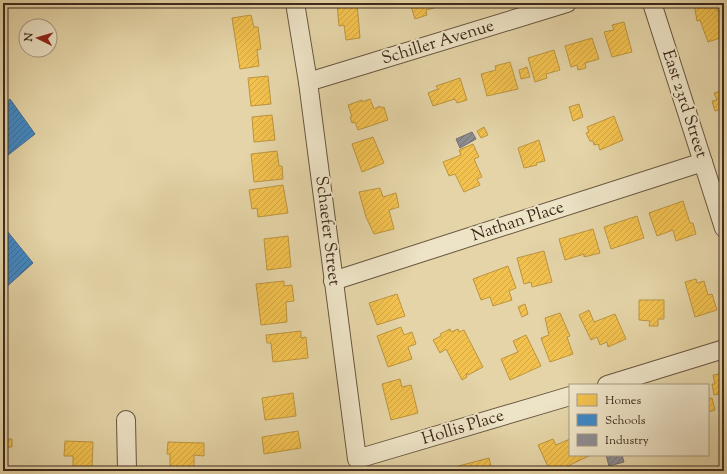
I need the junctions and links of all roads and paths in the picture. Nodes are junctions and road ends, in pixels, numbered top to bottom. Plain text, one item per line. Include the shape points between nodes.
1 (295, 3) edge
2 (567, 3) edge
3 (652, 3) edge
4 (308, 82) junction
5 (703, 162) junction
6 (724, 228) edge
7 (333, 281) junction
8 (724, 349) edge
9 (610, 384) edge
10 (569, 396) edge
11 (126, 420) dead end
12 (357, 459) joint
13 (127, 471) edge

1 - 4 street, Schaefer Street
2 - 4 street, Schiller Avenue
3 - 5 street, East 23rd Street
4 - 7 street, Schaefer Street
5 - 6 street, East 23rd Street
5 - 7 street, Nathan Place
7 - 12 street, Schaefer Street
8 - 9 street
10 - 12 street, Hollis Place
11 - 13 street

